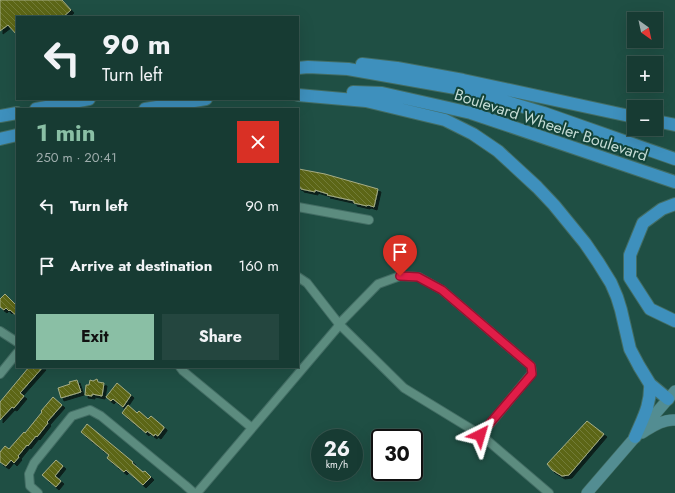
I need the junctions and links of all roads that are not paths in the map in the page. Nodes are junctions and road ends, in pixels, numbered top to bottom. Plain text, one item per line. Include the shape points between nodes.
1 (299, 62) edge
2 (299, 68) edge
3 (299, 90) edge
4 (299, 95) edge
5 (84, 100) edge
6 (200, 100) edge
7 (41, 108) edge
8 (151, 108) edge
9 (16, 113) edge
10 (627, 115) edge
11 (0, 116) edge
12 (663, 122) edge
13 (675, 125) edge
14 (16, 135) edge
15 (0, 139) edge
16 (675, 158) edge
17 (675, 182) edge
18 (675, 204) edge
19 (299, 207) edge
20 (369, 220) dead end
21 (299, 278) edge
22 (675, 321) edge
23 (339, 324) junction
24 (0, 331) edge
25 (16, 341) edge
26 (16, 354) edge
27 (181, 368) edge
28 (0, 374) edge
29 (650, 384) junction
30 (672, 394) edge
31 (675, 420) edge
32 (252, 428) junction
33 (480, 435) junction
34 (635, 437) junction
35 (38, 493) edge
36 (194, 493) edge
37 (197, 493) edge
38 (549, 493) edge
39 (587, 493) edge

1 - 10 highway via 344,62 397,68
2 - 16 highway, Boulevard Wheeler Boulevard via 348,69 467,90 544,113
3 - 17 highway, Boulevard Wheeler Boulevard via 382,93 471,113
4 - 29 highway via 366,101 445,120 473,134 498,151 554,205 598,262 611,283 622,310 630,349
5 - 7 highway
6 - 8 highway
9 - 11 highway
12 - 13 highway
14 - 15 highway
18 - 22 highway via 662,209 643,223 630,255 630,278 650,309
19 - 20 street
21 - 23 street via 307,283
23 - 32 street
23 - 33 street via 404,388
23 - 33 street via 378,284 400,276 418,277 442,290 531,366 532,374
24 - 25 street
26 - 28 street
27 - 32 street
29 - 30 highway
29 - 34 highway via 648,408
30 - 34 main road
31 - 34 main road via 662,422
32 - 37 street
33 - 38 street
34 - 39 main road
35 - 36 street via 30,486 29,474 34,463 72,416 90,410 101,416

